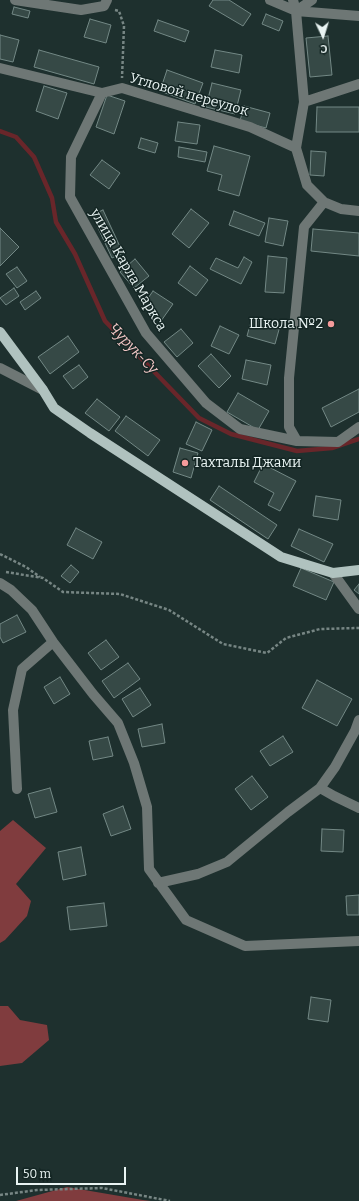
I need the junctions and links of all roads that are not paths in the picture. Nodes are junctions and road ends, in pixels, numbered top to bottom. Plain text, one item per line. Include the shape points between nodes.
1 (15, 0) edge
2 (270, 0) edge
3 (293, 0) edge
4 (312, 0) edge
5 (105, 3) edge
6 (296, 11) junction
7 (359, 16) edge
8 (0, 68) edge
9 (359, 84) edge
10 (102, 93) junction
11 (304, 102) junction
12 (296, 148) junction
13 (324, 202) junction
14 (359, 210) edge
15 (0, 332) edge
16 (0, 368) edge
17 (43, 390) junction
18 (359, 427) edge
19 (296, 441) junction
20 (359, 570) edge
21 (333, 573) junction
22 (0, 583) edge
23 (359, 608) edge
24 (53, 642) junction
25 (359, 720) edge
26 (320, 788) junction
27 (17, 789) dead end
28 (359, 808) edge
29 (158, 883) junction
30 (359, 941) edge

1 - 5 street via 81,10
2 - 6 street
3 - 6 street
4 - 6 street
6 - 7 street
6 - 11 street
8 - 10 street, Угловой переулок
9 - 11 street
10 - 12 street, Угловой переулок via 122,88 250,127
10 - 19 street, улица Карла Маркса via 70,157 70,197 146,333 206,403 240,429
11 - 12 street
12 - 13 street via 307,185
13 - 14 street via 341,209
13 - 19 street via 304,227 289,378 289,427
15 - 17 main road
16 - 17 street
17 - 21 main road via 54,408 281,557
18 - 19 street, улица Карла Маркса via 338,442
20 - 21 main road
21 - 23 street
22 - 24 street via 12,590 32,610
24 - 27 street via 22,669 13,710
24 - 29 street via 118,723 134,763 147,807 149,869
25 - 26 street via 335,767
26 - 28 street
26 - 29 street via 227,862 198,874
29 - 30 street via 186,920 245,946

